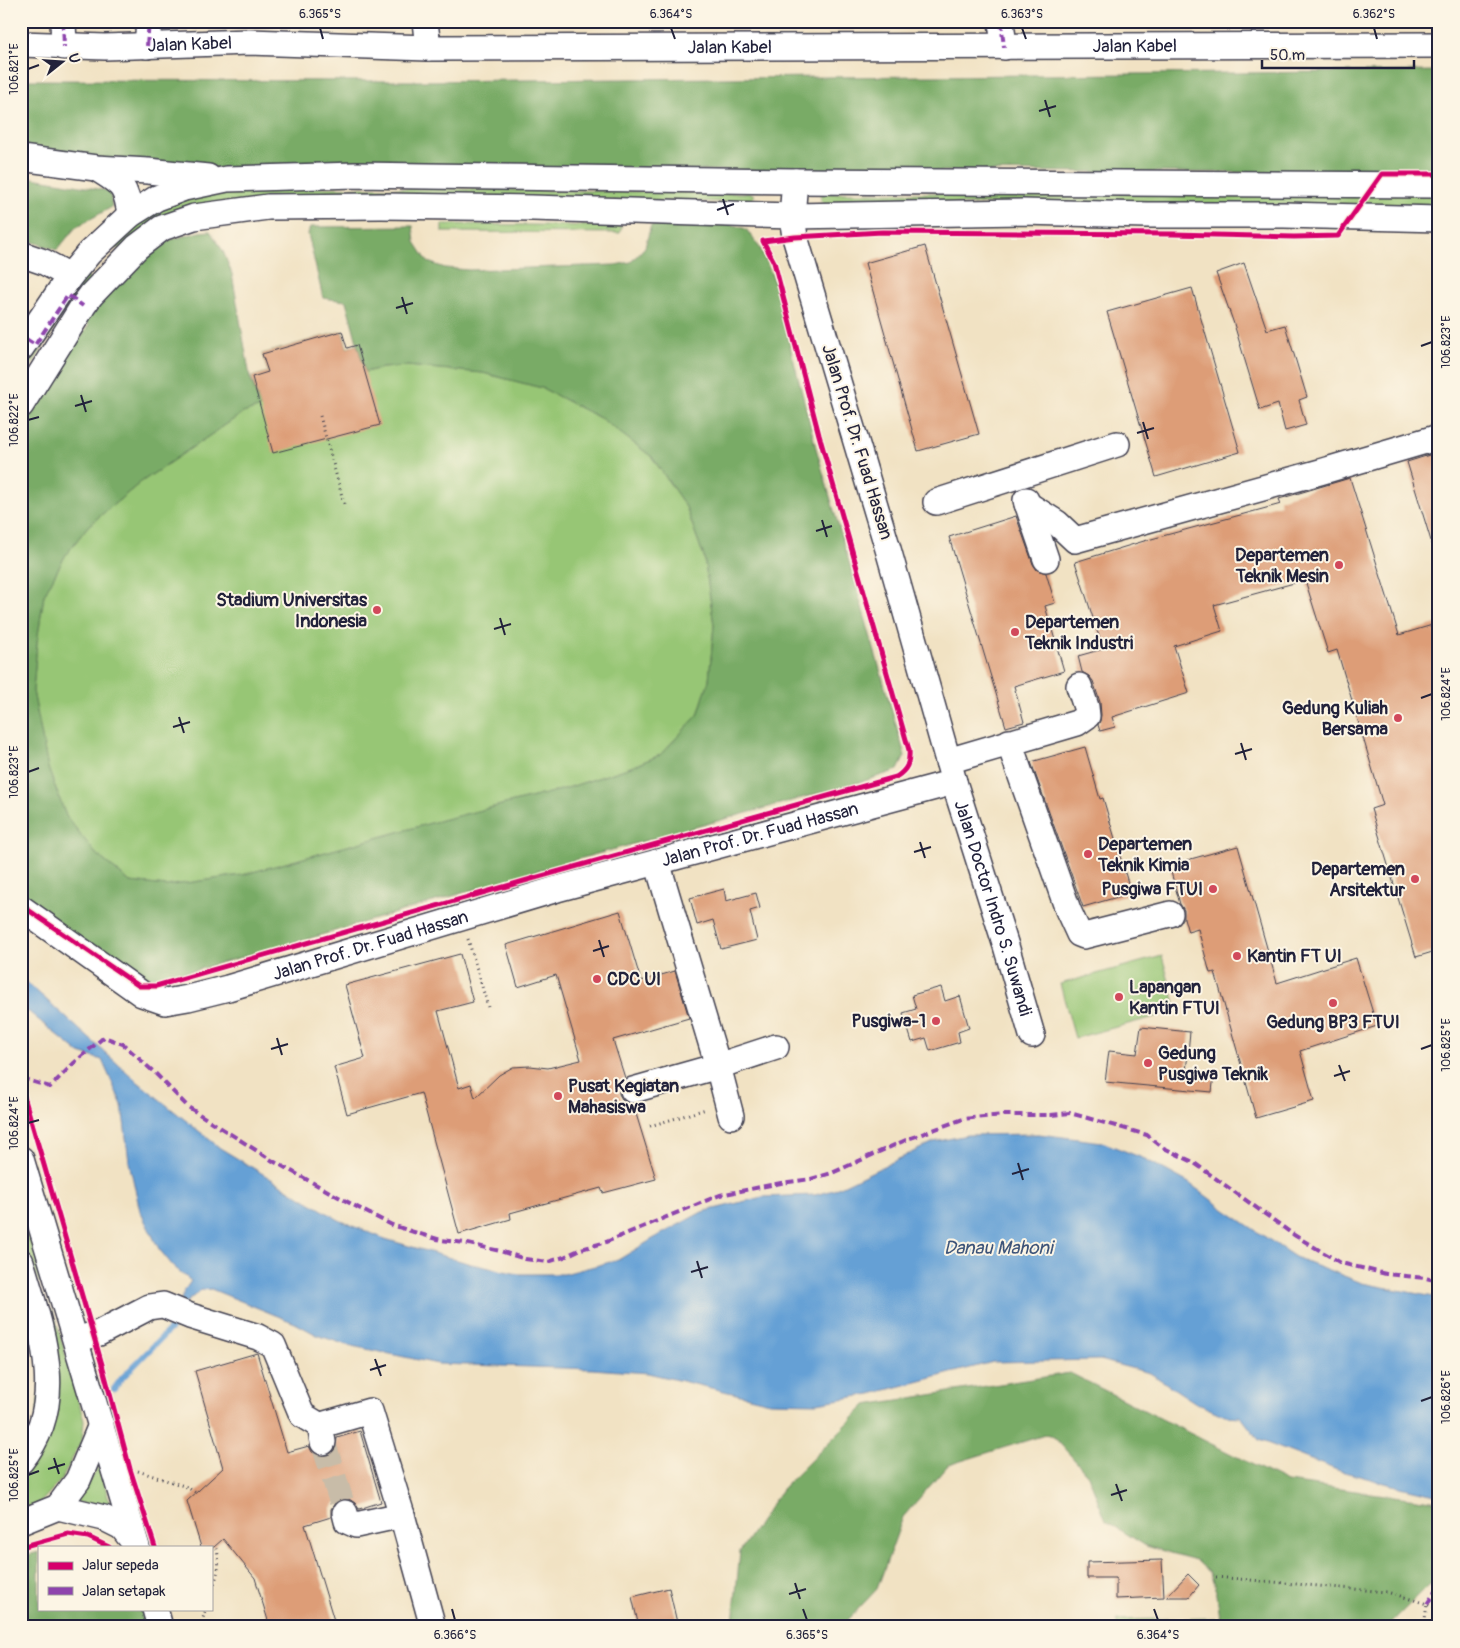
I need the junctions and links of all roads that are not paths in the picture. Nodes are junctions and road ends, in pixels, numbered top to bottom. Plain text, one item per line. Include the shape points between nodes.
1 (63, 21) edge
2 (149, 21) edge
3 (425, 21) edge
4 (1001, 21) edge
5 (250, 32) edge
6 (21, 44) edge
7 (64, 46) junction
8 (148, 46) junction
9 (1439, 46) edge
10 (1004, 47) junction
11 (428, 48) junction
12 (21, 158) edge
13 (96, 168) junction
14 (227, 179) junction
15 (796, 181) junction
16 (1439, 185) edge
17 (130, 215) junction
18 (792, 216) junction
19 (1439, 219) edge
20 (21, 254) edge
21 (70, 276) junction
22 (83, 306) junction
23 (24, 344) edge
24 (21, 405) edge
25 (1439, 437) edge
26 (1118, 444) dead end
27 (1018, 476) junction
28 (936, 502) dead end
29 (1027, 504) junction
30 (1046, 559) dead end
31 (1079, 686) dead end
32 (1009, 742) junction
33 (951, 772) junction
34 (657, 862) junction
35 (21, 908) edge
36 (1170, 914) dead end
37 (1032, 1035) dead end
38 (776, 1048) dead end
39 (718, 1066) junction
40 (633, 1090) dead end
41 (730, 1109) road end
42 (21, 1158) edge
43 (21, 1262) edge
44 (76, 1340) junction
45 (101, 1425) junction
46 (21, 1461) edge
47 (58, 1507) junction
48 (345, 1513) tunnel mouth
49 (402, 1515) junction
50 (21, 1522) edge
51 (137, 1546) edge
52 (155, 1610) edge
53 (160, 1627) edge
54 (433, 1627) edge

1 - 7 street
2 - 8 street
3 - 11 street
4 - 10 street
5 - 8 street, Jalan Kabel
5 - 11 street, Jalan Kabel
6 - 7 street, Jalan Kabel
7 - 8 street, Jalan Kabel
9 - 10 street, Jalan Kabel
10 - 11 street, Jalan Kabel
12 - 13 street
13 - 14 street
13 - 17 street via 124,188
14 - 15 street via 355,175
14 - 17 street via 184,188 158,198
15 - 16 street
15 - 18 street, Jalan Prof. Dr. Fuad Hassan
17 - 21 street
18 - 19 street via 1022,212
18 - 22 street via 532,208 263,207 194,218 162,228 137,247
18 - 33 street, Jalan Prof. Dr. Fuad Hassan
20 - 21 street
21 - 23 street
22 - 23 street via 68,295 35,345
22 - 24 street
25 - 29 street via 1075,540
26 - 27 street
27 - 28 street
27 - 29 street
29 - 30 street
31 - 32 street via 1086,706 1084,719
32 - 33 street
32 - 36 street via 1079,934 1084,936
33 - 34 street, Jalan Prof. Dr. Fuad Hassan
33 - 37 street, Jalan Doctor Indro S. Suwandi
34 - 35 street, Jalan Prof. Dr. Fuad Hassan via 461,916 228,988 165,1002 142,994
34 - 39 street
38 - 39 street
39 - 40 street
39 - 41 street
42 - 44 street
43 - 46 street via 43,1337 48,1370 42,1421
44 - 45 street
44 - 49 street via 99,1333 149,1307 163,1305 258,1336 273,1345 302,1415 323,1434 325,1424 370,1411
45 - 47 street via 78,1480
45 - 51 street
47 - 50 street
47 - 51 street via 104,1518 122,1528
48 - 49 street via 347,1521 356,1525
49 - 54 street
52 - 53 street

